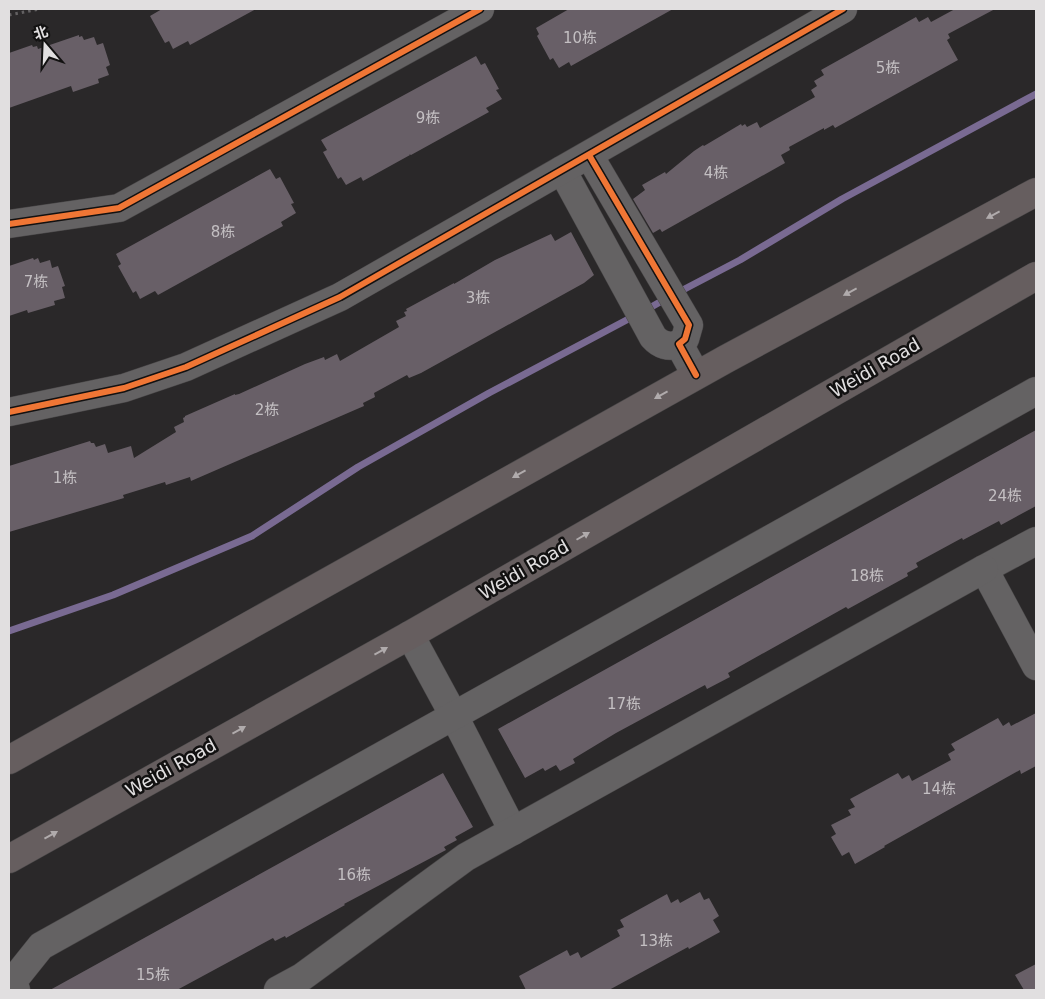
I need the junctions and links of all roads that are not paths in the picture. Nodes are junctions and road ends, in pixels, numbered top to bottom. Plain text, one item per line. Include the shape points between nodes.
1 (480, 9) edge
2 (843, 9) edge
3 (589, 155) junction
4 (562, 170) junction
5 (1036, 192) edge
6 (9, 224) edge
7 (1036, 276) edge
8 (679, 344) junction
9 (696, 375) junction
10 (1036, 391) edge
11 (9, 412) edge
12 (1036, 541) edge
13 (984, 569) junction
14 (410, 635) junction
15 (1036, 666) edge
16 (454, 716) junction
17 (9, 760) edge
18 (513, 831) junction
19 (9, 859) edge
20 (16, 990) edge
21 (278, 990) edge

1 - 6 street via 118,208
2 - 3 street
3 - 4 street
3 - 8 street via 688,325 685,339
4 - 8 street via 653,337 664,345
4 - 11 street via 340,297 186,367 124,388
5 -> 9 main road
14 -> 7 main road, Weidi Road
8 - 9 street
9 -> 17 main road
10 - 16 street
12 - 13 street
13 - 15 street
13 - 18 street
14 - 16 street
19 -> 14 main road, Weidi Road
16 - 18 street
16 - 20 street via 41,946 13,981
18 - 21 street via 466,857 302,977

